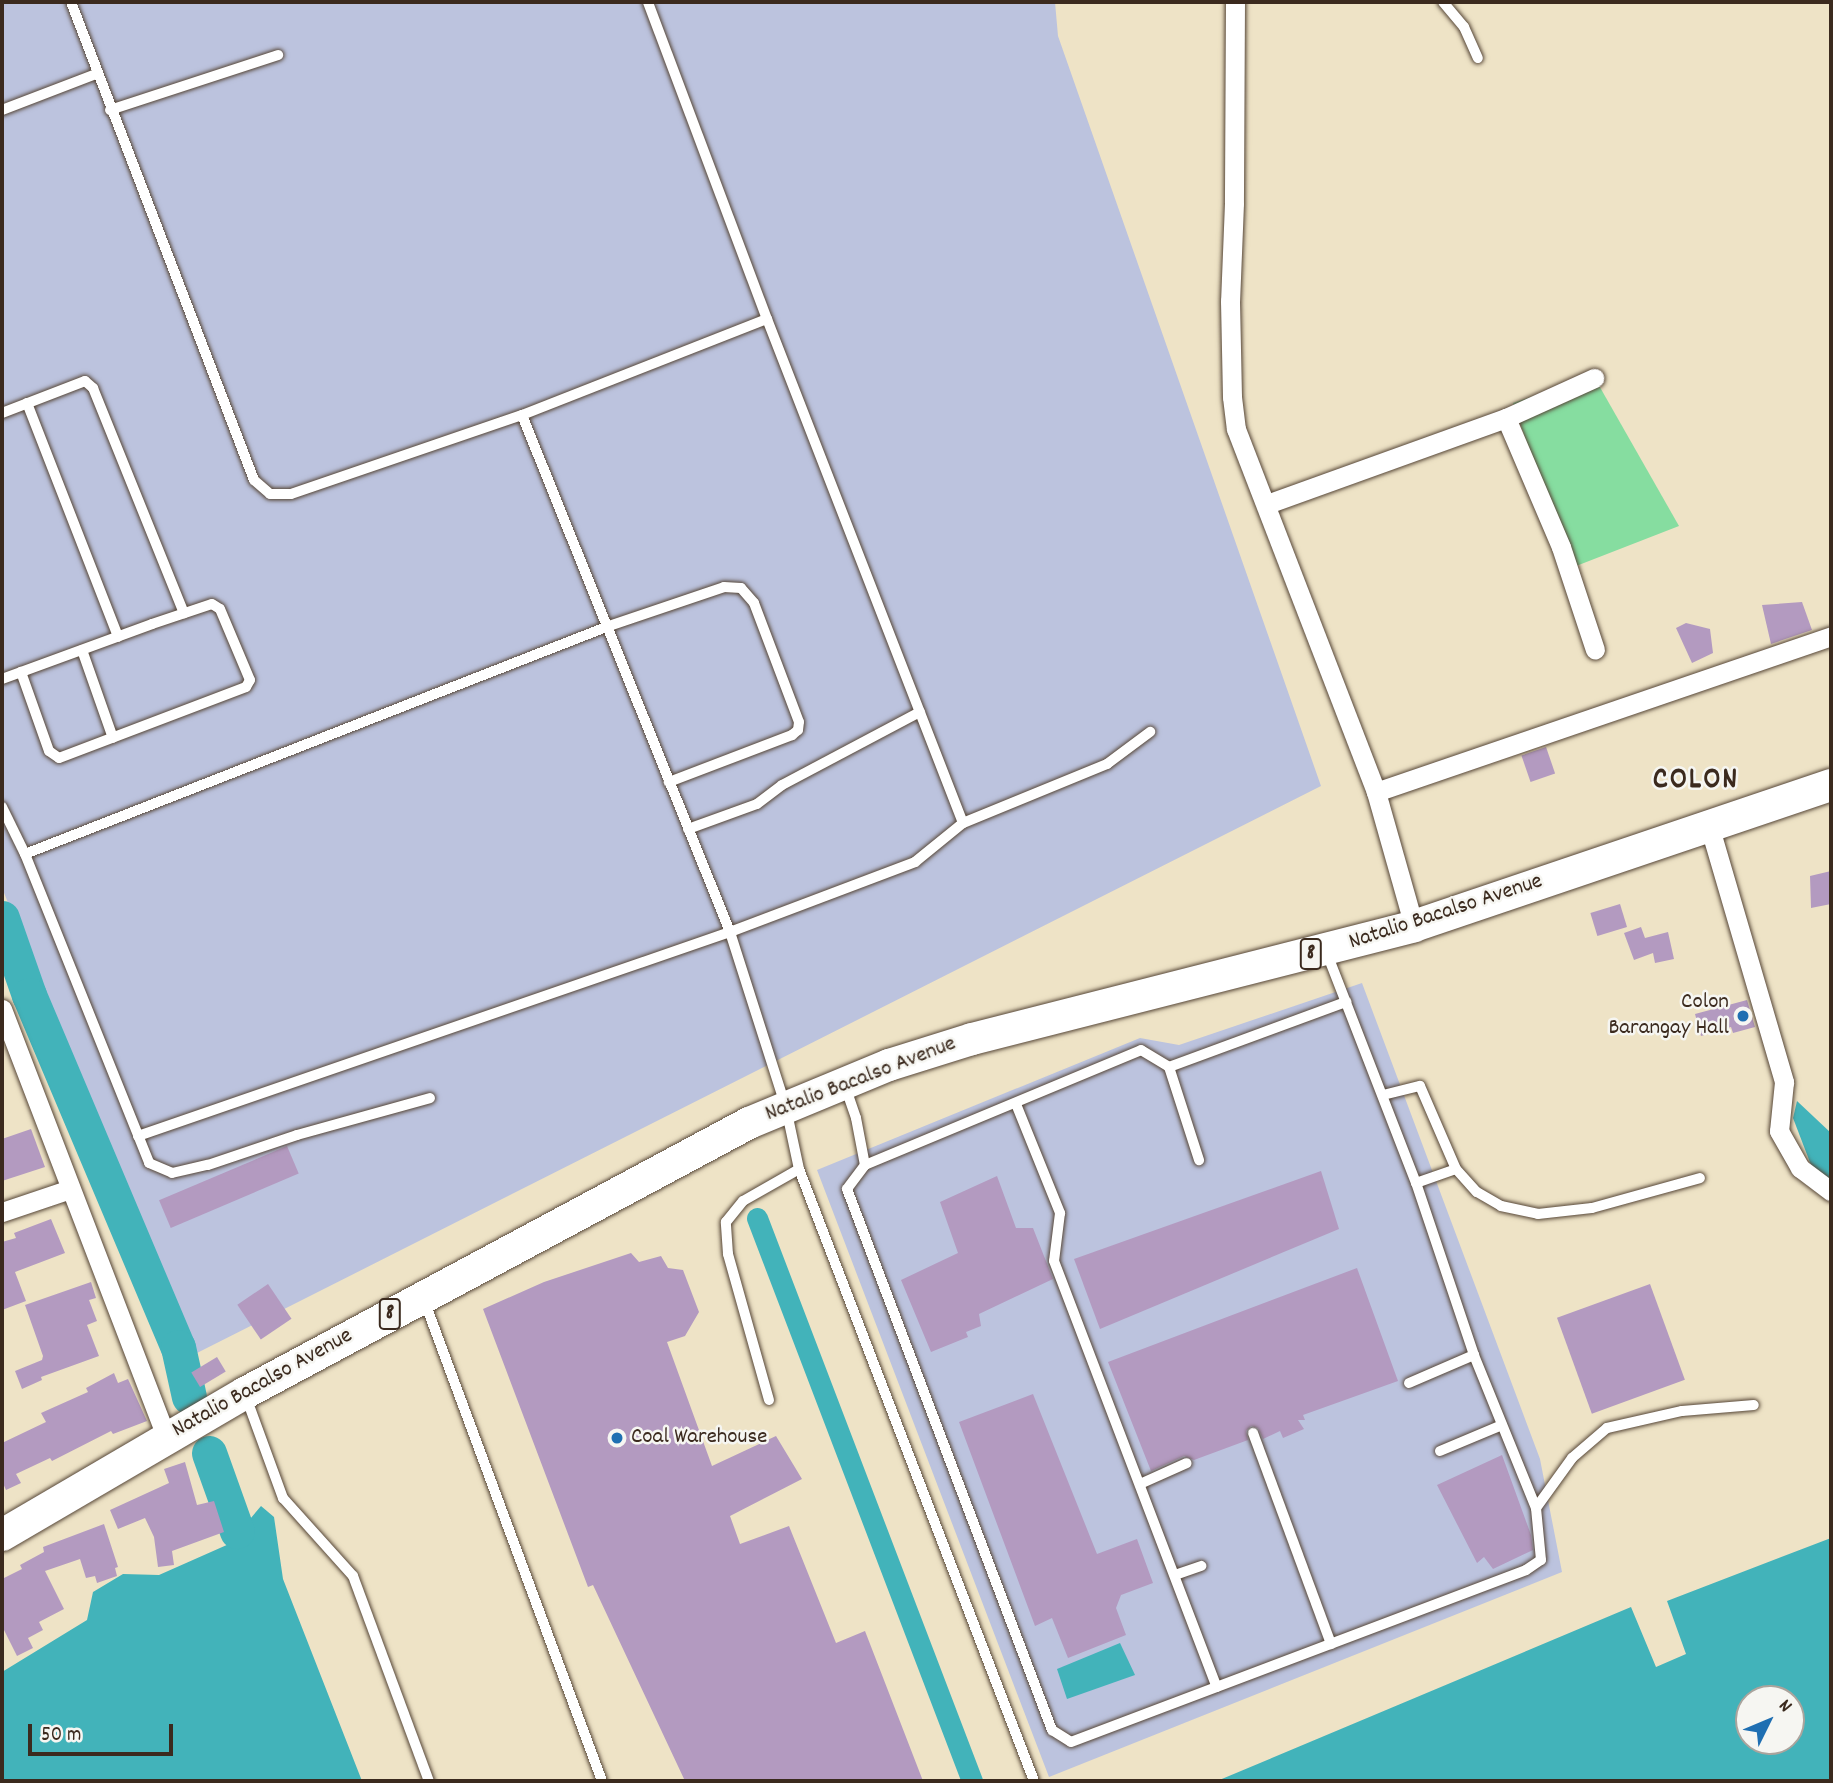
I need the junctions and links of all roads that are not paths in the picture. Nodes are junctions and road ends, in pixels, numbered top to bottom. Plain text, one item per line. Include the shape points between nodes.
1 (71, 2) edge
2 (648, 2) edge
3 (1235, 2) edge
4 (1443, 2) edge
5 (278, 55) dead end
6 (1478, 58) dead end
7 (96, 74) junction
8 (2, 110) edge
9 (110, 110) junction
10 (767, 319) junction
11 (1594, 378) dead end
12 (27, 403) junction
13 (2, 413) edge
14 (522, 415) junction
15 (1506, 418) junction
16 (1267, 503) junction
17 (184, 613) junction
18 (609, 626) junction
19 (118, 636) junction
20 (1831, 636) edge
21 (82, 650) junction
22 (1595, 650) dead end
23 (21, 672) junction
24 (2, 679) edge
25 (920, 712) junction
26 (1150, 732) dead end
27 (113, 738) junction
28 (669, 782) junction
29 (1831, 785) edge
30 (1376, 792) junction
31 (2, 807) edge
32 (963, 823) junction
33 (1709, 825) junction
34 (688, 829) junction
35 (25, 854) junction
36 (1414, 926) junction
37 (730, 932) junction
38 (1326, 951) junction
39 (1346, 1002) junction
40 (2, 1009) edge
41 (1169, 1068) junction
42 (844, 1084) junction
43 (1383, 1096) junction
44 (430, 1098) dead end
45 (1016, 1104) junction
46 (786, 1108) junction
47 (138, 1136) junction
48 (1199, 1160) dead end
49 (865, 1165) junction
50 (799, 1169) junction
51 (1456, 1169) junction
52 (1700, 1178) dead end
53 (1416, 1183) junction
54 (70, 1189) junction
55 (1831, 1191) edge
56 (2, 1212) edge
57 (423, 1296) junction
58 (1475, 1355) junction
59 (1409, 1383) dead end
60 (245, 1393) junction
61 (769, 1400) dead end
62 (1754, 1405) dead end
63 (1502, 1425) junction
64 (1253, 1433) dead end
65 (166, 1437) junction
66 (1440, 1451) dead end
67 (1187, 1463) dead end
68 (1140, 1484) junction
69 (1536, 1508) junction
70 (2, 1535) edge
71 (1201, 1566) dead end
72 (1175, 1575) junction
73 (1331, 1644) junction
74 (1217, 1687) junction
75 (429, 1781) edge
76 (603, 1781) edge
77 (1034, 1781) edge

1 - 7 lane
2 - 10 lane
3 - 16 street via 1231,397 1236,429
4 - 6 lane via 1464,27
5 - 9 lane
7 - 8 lane
7 - 9 lane
9 - 14 lane via 254,480 270,494 290,494
10 - 14 lane
10 - 25 lane
11 - 15 street
12 - 13 lane
12 - 17 lane via 85,381 93,388
12 - 19 lane
14 - 18 lane
15 - 16 street
15 - 22 street via 1560,547
16 - 30 street
17 - 19 lane
17 - 27 lane via 212,604 220,609 250,680 246,687
18 - 28 lane
18 - 28 lane via 724,587 741,588 754,603 799,722 798,730
18 - 35 lane
19 - 21 lane
20 - 30 street
21 - 23 lane
21 - 27 lane
23 - 24 lane
23 - 27 lane via 49,751 59,758
25 - 32 lane
25 - 34 lane via 782,785 757,804
26 - 32 lane via 1107,764
28 - 34 lane
29 - 33 highway, Natalio Bacalso Avenue / 8
30 - 36 street
31 - 35 lane
32 - 37 lane via 915,862
33 - 36 highway, Natalio Bacalso Avenue / 8
33 - 55 street via 1784,1082 1779,1130 1800,1168
34 - 37 lane
35 - 47 lane
36 - 38 highway, Natalio Bacalso Avenue / 8
37 - 46 lane
37 - 47 lane
38 - 39 lane
38 - 42 highway, Natalio Bacalso Avenue / 8 via 972,1039
39 - 41 lane
39 - 43 lane
40 - 54 street
41 - 45 lane via 1140,1050
41 - 48 lane
42 - 46 highway, Natalio Bacalso Avenue / 8
42 - 49 lane
43 - 51 lane via 1420,1086
43 - 53 lane
44 - 47 lane via 172,1173 149,1163
45 - 49 lane
45 - 68 lane via 1060,1213 1054,1261
46 - 50 lane
46 - 57 highway, Natalio Bacalso Avenue / 8 via 748,1123
49 - 74 lane via 847,1189 1052,1730 1071,1742
50 - 61 lane via 743,1201 726,1222 728,1254
50 - 77 lane
51 - 52 lane via 1477,1192 1501,1206 1538,1214 1592,1208
51 - 53 lane
53 - 58 lane
54 - 56 street
54 - 65 street
57 - 60 highway, Natalio Bacalso Avenue / 8
57 - 76 lane
58 - 59 lane
58 - 63 lane
60 - 65 highway, Natalio Bacalso Avenue / 8
60 - 75 lane via 284,1498 352,1576
62 - 69 lane via 1682,1411 1607,1428 1573,1458
63 - 66 lane
63 - 69 lane
64 - 73 lane
65 - 70 highway, Natalio Bacalso Avenue / 8
67 - 68 lane
68 - 72 lane
69 - 73 lane via 1541,1560 1534,1565
71 - 72 lane
72 - 74 lane
73 - 74 lane

